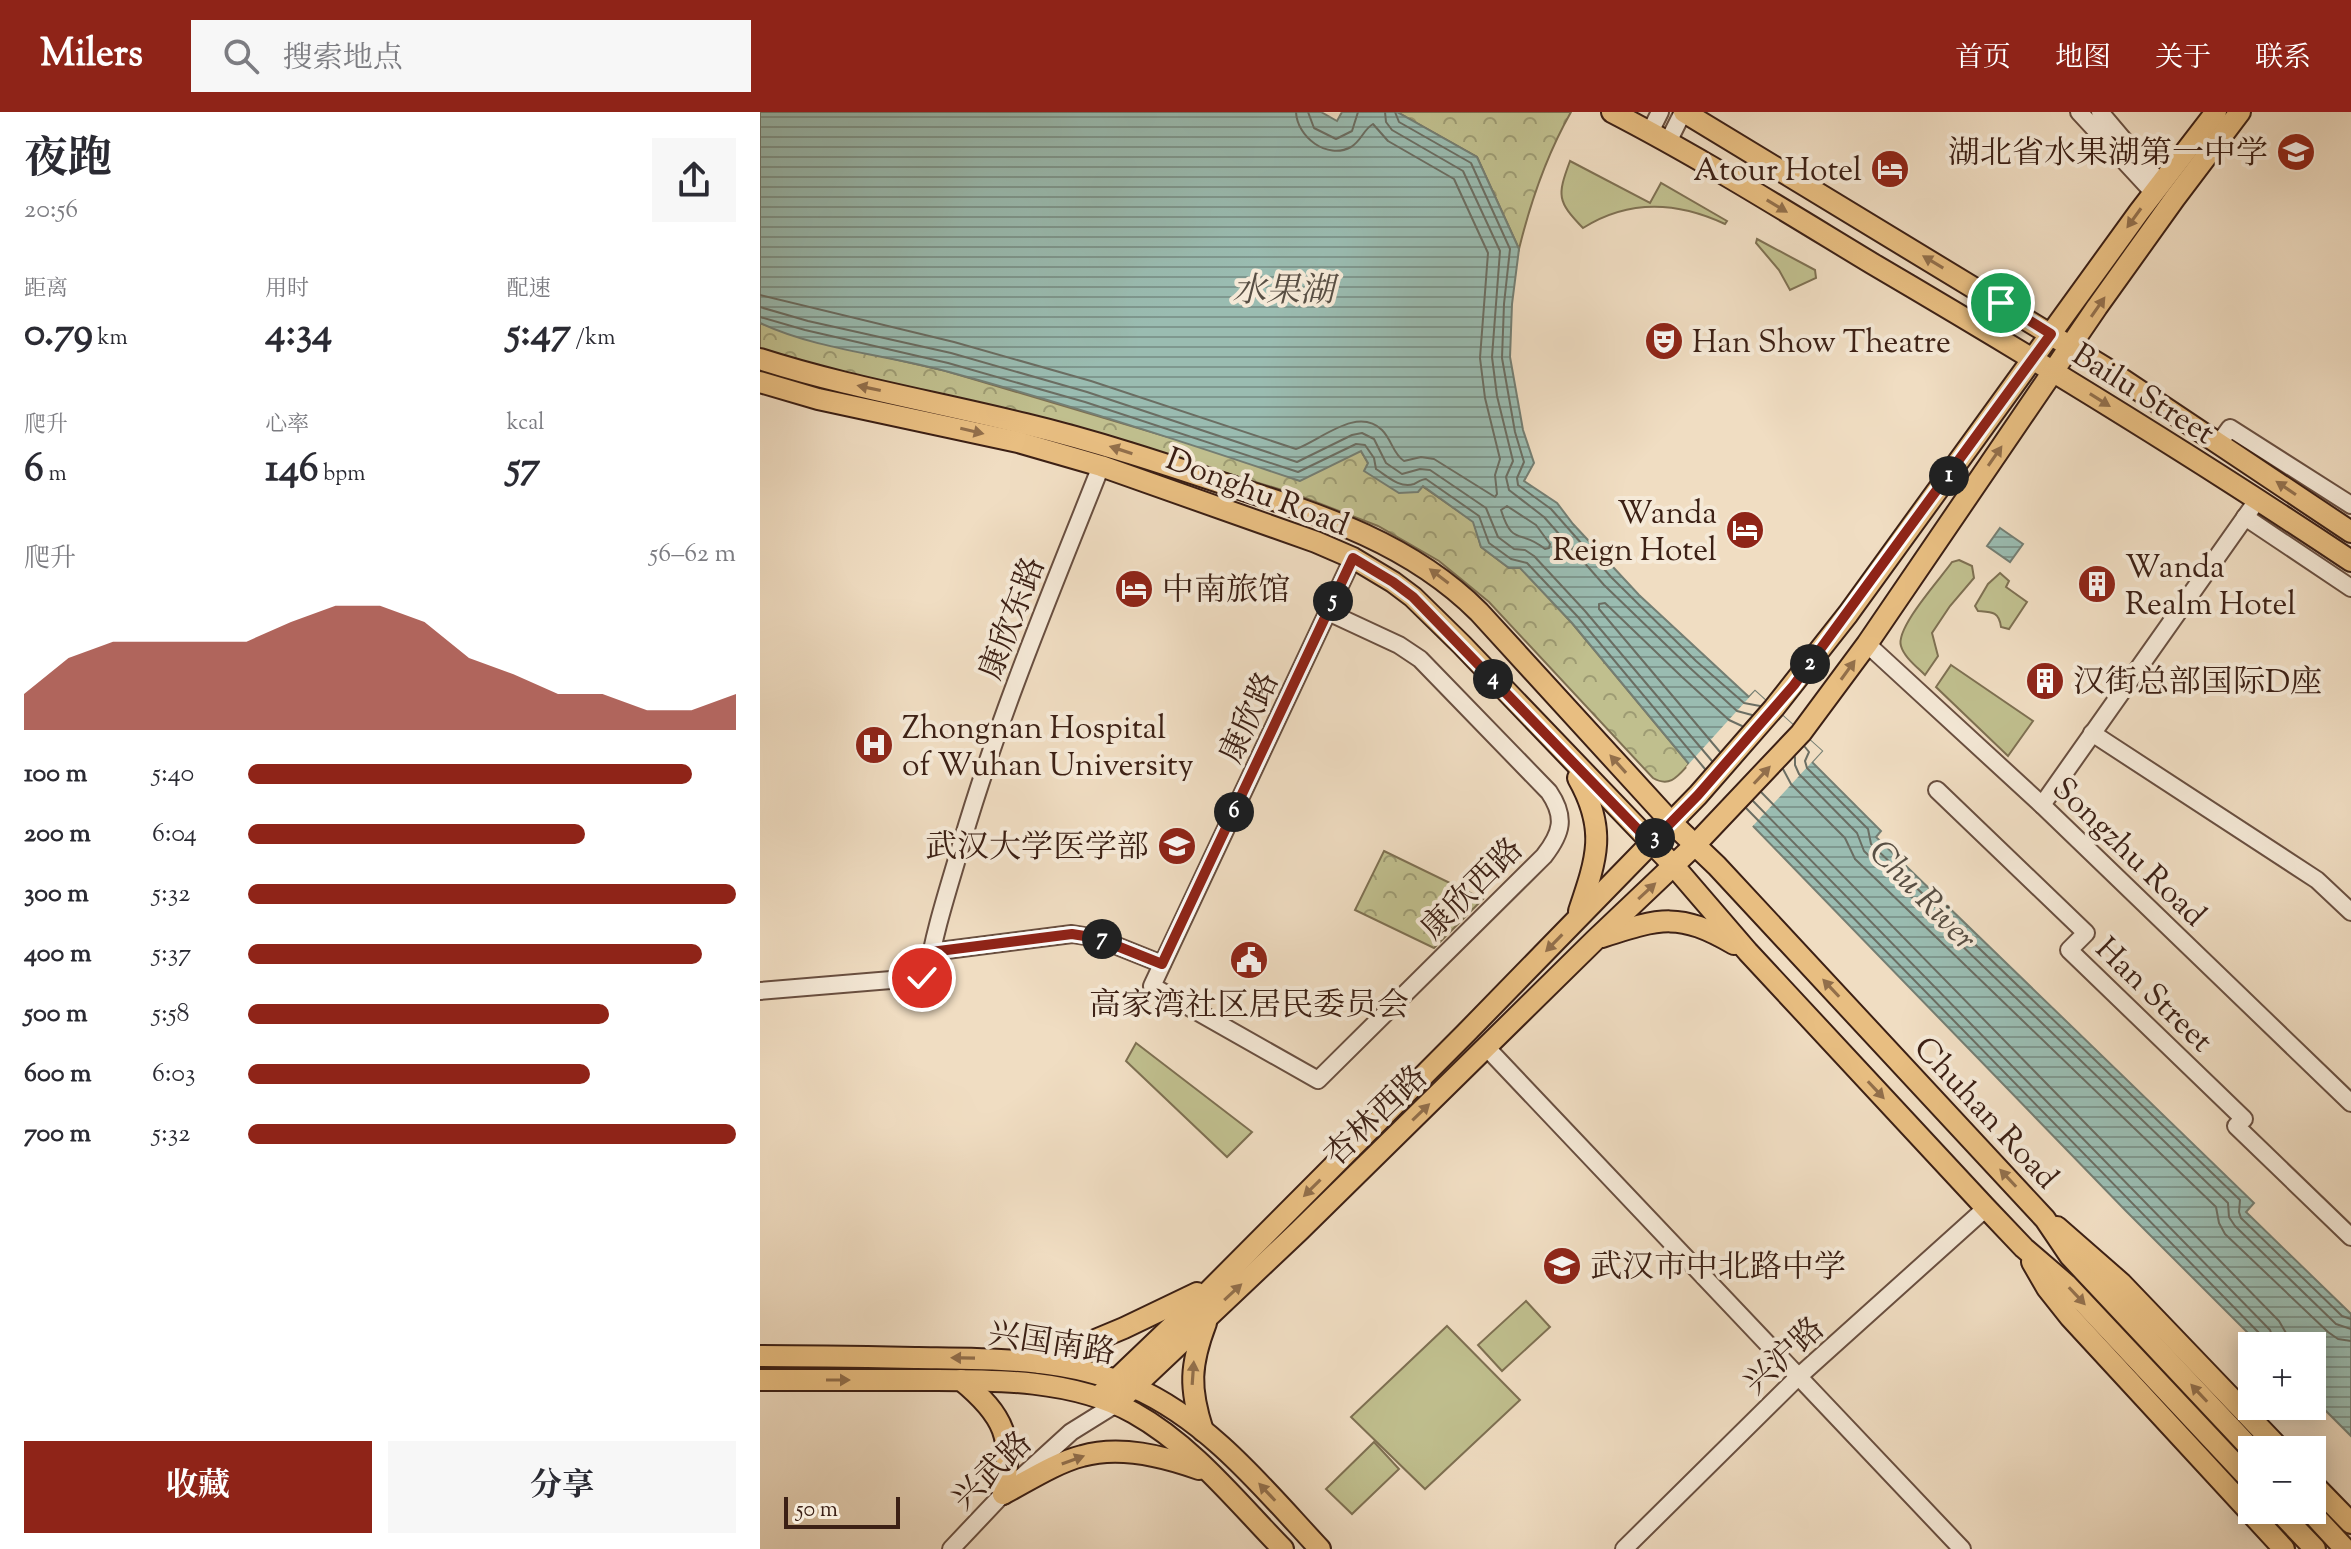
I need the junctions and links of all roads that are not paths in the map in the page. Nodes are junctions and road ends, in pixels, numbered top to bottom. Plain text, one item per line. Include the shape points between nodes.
1 (1612, 112) edge
2 (1660, 112) edge
3 (1684, 112) edge
4 (2079, 112) edge
5 (2100, 112) edge
6 (2216, 112) edge
7 (2240, 112) edge
8 (1650, 132) junction
9 (1668, 142) junction
10 (2157, 188) junction
11 (2051, 334) junction
12 (2071, 346) junction
13 (760, 359) edge
14 (2034, 360) junction
15 (2054, 372) junction
16 (760, 382) edge
17 (2219, 443) junction
18 (1101, 466) junction
19 (2258, 499) junction
20 (2351, 505) edge
21 (2245, 517) junction
22 (2351, 532) edge
23 (1353, 558) junction
24 (2351, 561) edge
25 (2351, 588) edge
26 (1328, 612) junction
27 (1867, 644) junction
28 (2092, 733) junction
29 (1550, 739) junction
30 (1937, 790) dead end
31 (2042, 805) junction
32 (1671, 822) junction
33 (1651, 843) junction
34 (1695, 845) junction
35 (1674, 866) junction
36 (2351, 912) edge
37 (1577, 919) junction
38 (1595, 940) junction
39 (931, 952) junction
40 (1748, 952) junction
41 (1162, 964) junction
42 (1152, 986) joint
43 (760, 991) edge
44 (1487, 1048) junction
45 (2351, 1103) edge
46 (1986, 1208) junction
47 (2045, 1219) junction
48 (2351, 1237) edge
49 (2024, 1248) junction
50 (1218, 1282) junction
51 (1209, 1315) junction
52 (760, 1356) edge
53 (1039, 1363) junction
54 (1797, 1378) junction
55 (760, 1380) edge
56 (961, 1380) junction
57 (1125, 1384) junction
58 (1107, 1400) junction
59 (1203, 1431) junction
60 (2239, 1436) edge
61 (2268, 1436) edge
62 (2238, 1467) edge
63 (1209, 1473) junction
64 (1003, 1494) junction
65 (2326, 1497) edge
66 (2351, 1523) edge
67 (2291, 1524) edge
68 (2322, 1524) edge
69 (951, 1549) edge
70 (1283, 1549) edge
71 (1320, 1549) edge
72 (1624, 1549) edge
73 (1962, 1549) edge
74 (2284, 1549) edge
75 (2315, 1549) edge
76 (2345, 1549) edge

1 - 8 main road, Bailu Street
2 - 8 street
3 - 9 street
11 -> 3 main road, Bailu Street
4 - 10 street
5 - 10 street
6 - 10 main road
12 -> 7 main road
8 - 9 main road, Bailu Street
9 -> 14 main road, Bailu Street
10 -> 11 main road
11 - 12 main road, Bailu Street
11 - 14 main road
12 - 15 main road
12 - 17 main road, Bailu Street
32 -> 13 main road, Donghu Road via 1471,604 1396,549 1299,508 1101,443
14 - 15 main road, Bailu Street
14 - 32 main road via 1848,614 1774,708
15 -> 19 main road, Bailu Street
27 -> 15 main road
16 -> 18 main road, Donghu Road
17 - 20 street via 2230,428
22 -> 17 main road, Bailu Street
18 - 23 main road, Donghu Road
18 - 39 street, 康欣东路 via 997,732
19 - 21 street
19 - 24 main road, Bailu Street
21 - 25 street
21 - 28 street
23 - 26 street, 康欣路
23 - 29 main road, Donghu Road via 1413,597
26 - 41 street, 康欣路
26 - 42 street, 康欣西路 via 1420,659 1549,792 1561,816 1558,835 1524,876 1318,1080
27 - 31 street, Songzhu Road
34 -> 27 main road via 1801,733
28 - 31 street
28 - 36 street via 2317,880
29 - 33 main road, Donghu Road
29 - 37 main road via 1595,815 1596,853
30 - 48 street, Han Street via 2086,933 2069,950 2244,1119 2236,1126 2312,1189
31 - 45 street, Songzhu Road
32 - 33 main road
32 - 34 main road, Chuhan Road
33 - 35 main road, Donghu Road
33 - 37 main road, 杏林西路
34 - 35 main road
47 -> 34 main road, Chuhan Road
38 -> 35 main road, 杏林西路
35 - 40 main road, Chuhan Road
37 -> 50 main road, 杏林西路
38 - 40 main road via 1646,923 1678,920 1710,930
38 - 44 main road, 杏林西路
39 - 41 street via 1072,934 1097,938
39 - 43 street, 康欣东路 via 927,977
40 -> 46 main road, Chuhan Road
41 - 42 street, 康欣路
51 -> 44 main road, 杏林西路
44 - 54 street
46 - 49 main road, Chuhan Road
46 - 54 street, 兴沪路
60 -> 47 main road, Chuhan Road via 2070,1256
47 - 61 main road via 2121,1283
49 -> 62 main road, Chuhan Road via 2067,1285
49 - 74 main road via 2070,1317
50 - 53 main road
50 - 57 main road, 杏林西路
51 - 57 main road, 杏林西路
59 -> 51 main road via 1191,1384 1193,1360
53 -> 52 main road, 兴国南路
53 - 57 main road, 兴国南路
54 - 72 street, 兴沪路
54 - 73 street
55 -> 56 main road, 兴国南路
56 - 58 main road, 兴国南路 via 1025,1384
56 - 64 main road via 1003,1425 1008,1447
57 - 58 main road, 杏林西路
57 - 59 main road, 兴国南路
58 - 63 main road, 兴国南路 via 1174,1440
58 - 64 street, 兴武路
71 -> 59 main road, 兴国南路
64 -> 63 main road via 1066,1461 1102,1452 1149,1455
63 - 70 main road, 兴国南路
64 - 69 street, 兴武路
65 - 66 main road
67 - 75 main road
68 - 76 main road

